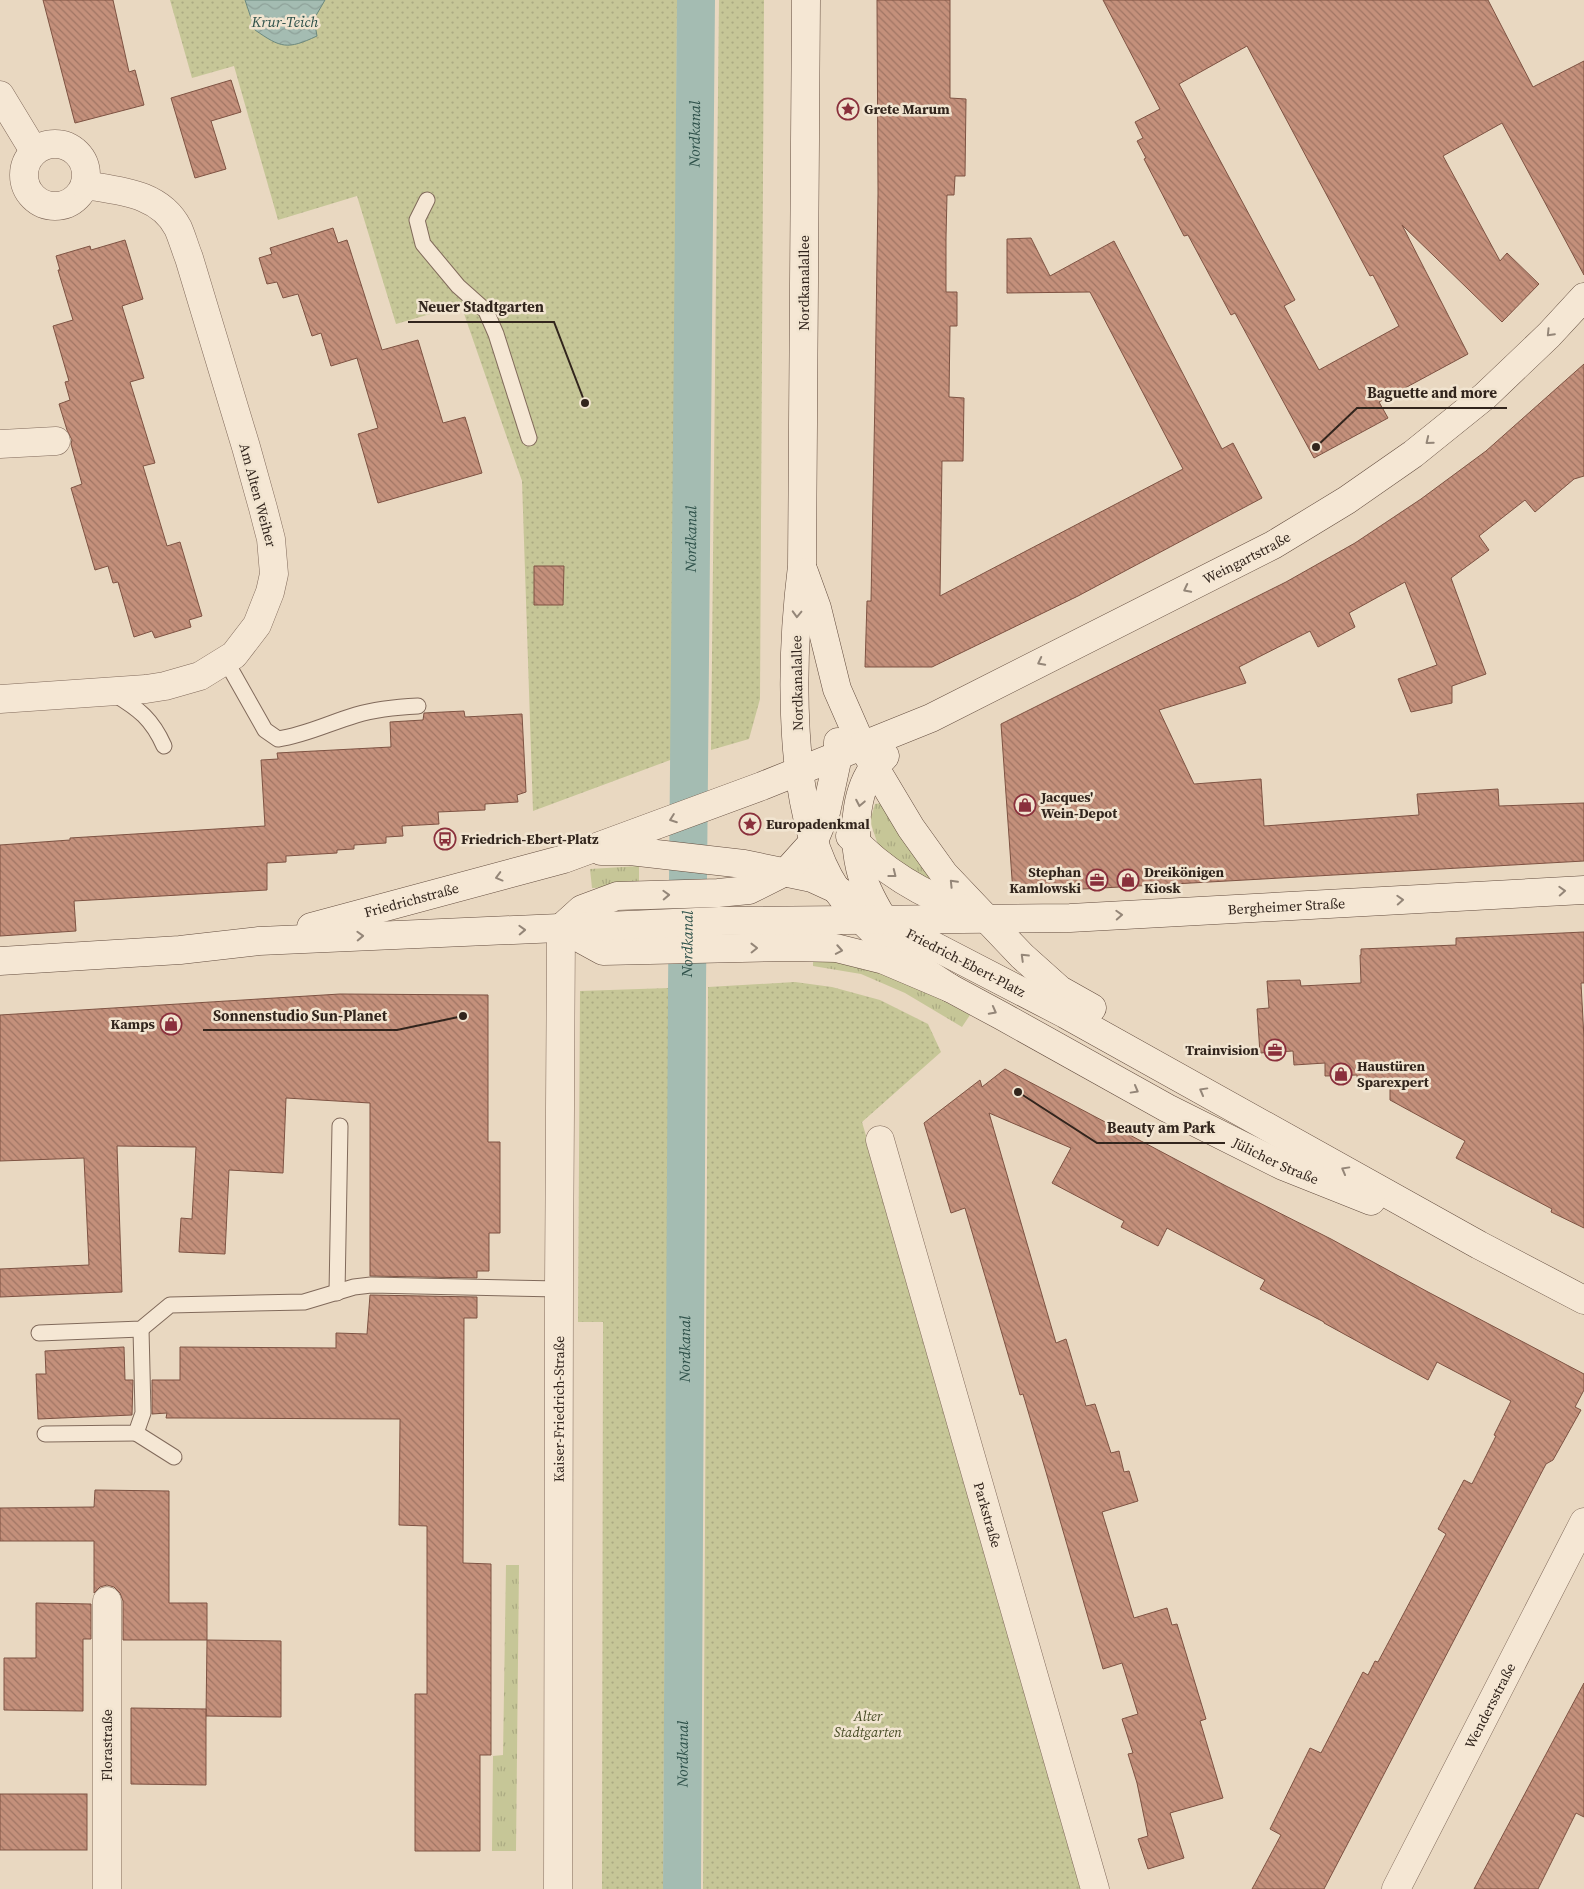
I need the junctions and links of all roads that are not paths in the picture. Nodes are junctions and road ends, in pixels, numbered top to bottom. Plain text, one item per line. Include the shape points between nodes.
1 (806, 0) edge
2 (0, 95) edge
3 (34, 151) junction
4 (85, 186) junction
5 (427, 200) dead end
6 (1584, 297) edge
7 (529, 438) dead end
8 (56, 441) dead end
9 (0, 444) edge
10 (802, 566) junction
11 (226, 660) junction
12 (110, 692) junction
13 (0, 698) edge
14 (418, 706) dead end
15 (164, 746) dead end
16 (858, 756) junction
17 (800, 777) junction
18 (826, 812) junction
19 (814, 841) junction
20 (856, 842) junction
21 (630, 843) junction
22 (574, 855) joint
23 (787, 871) junction
24 (836, 889) junction
25 (1584, 890) edge
26 (986, 918) junction
27 (872, 919) junction
28 (561, 928) junction
29 (619, 938) junction
30 (259, 941) junction
31 (0, 962) edge
32 (950, 988) junction
33 (1049, 1006) joint
34 (1261, 1123) junction
35 (340, 1126) dead end
36 (880, 1140) dead end
37 (1479, 1245) junction
38 (558, 1290) junction
39 (337, 1293) junction
40 (1584, 1300) edge
41 (141, 1329) junction
42 (39, 1333) dead end
43 (136, 1433) junction
44 (45, 1434) dead end
45 (174, 1458) dead end
46 (1584, 1522) edge
47 (107, 1601) dead end
48 (107, 1889) edge
49 (558, 1889) edge
50 (1095, 1889) edge
51 (1396, 1889) edge

1 - 10 main road, Nordkanalallee
2 - 3 main road
3 - 4 main road via 46,144 64,145 79,155 85,166
3 - 4 main road via 26,162 23,176 29,194 42,205 58,207 70,203
4 - 11 main road, Am Alten Weiher via 144,197 163,210 178,228 246,447 271,540 274,574 257,625
5 - 7 lane via 417,220 424,244 458,286 486,311
6 -> 16 main road, Weingartstraße via 1484,396 1413,454 1347,500 1273,545
8 - 9 main road
10 - 16 main road, Nordkanalallee via 817,608
10 -> 17 main road, Nordkanalallee via 796,618
11 - 12 main road, Am Alten Weiher via 184,682
11 - 14 lane via 265,730 278,739 300,736 357,715
12 - 13 main road, Am Alten Weiher
12 - 15 lane via 140,710 156,729
16 - 17 main road, Friedrich-Ebert-Platz
16 - 18 main road
16 -> 20 main road, Friedrich-Ebert-Platz via 864,786
26 -> 16 main road, Nordkanalallee via 944,874
17 - 18 main road
17 - 19 main road, Friedrich-Ebert-Platz
17 -> 21 main road, Friedrich-Ebert-Platz via 717,803
18 - 19 main road
18 - 20 main road
19 - 23 main road
19 - 24 main road, Friedrich-Ebert-Platz
20 -> 26 main road via 906,883 940,901
20 - 27 main road, Friedrich-Ebert-Platz
21 - 22 main road, Friedrich-Ebert-Platz
21 - 23 main road, Friedrich-Ebert-Platz
22 -> 30 main road, Friedrichstraße
23 - 24 main road, Friedrich-Ebert-Platz
28 -> 23 main road via 582,909 617,896 748,890
24 - 27 main road, Friedrich-Ebert-Platz
26 -> 25 main road, Bergheimer Straße via 1070,918
26 - 27 main road, Friedrich-Ebert-Platz
34 -> 26 main road, Nordkanalallee via 1246,1093 1060,990
27 - 29 main road, Friedrich-Ebert-Platz via 719,921
27 - 32 main road, Friedrich-Ebert-Platz via 906,960
27 - 33 main road, Friedrich-Ebert-Platz
28 - 29 main road, Friedrich-Ebert-Platz
30 -> 28 main road, Friedrichstraße
28 - 38 main road, Kaiser-Friedrich-Straße
29 -> 32 main road via 718,948 836,948 884,960
30 - 31 main road, Friedrichstraße via 180,950
32 -> 37 main road, Jülicher Straße via 1167,1108 1283,1166
34 -> 33 main road, Jülicher Straße
37 -> 34 main road, Jülicher Straße
35 - 39 lane
36 - 50 main road, Parkstraße
37 - 40 main road, Jülicher Straße
38 - 39 lane via 370,1285
38 - 49 main road, Kaiser-Friedrich-Straße
39 - 41 lane via 304,1302 170,1305
41 - 42 lane
41 - 43 lane via 143,1413
43 - 44 lane
43 - 45 lane
46 - 51 main road, Wendersstraße
47 - 48 main road, Florastraße

